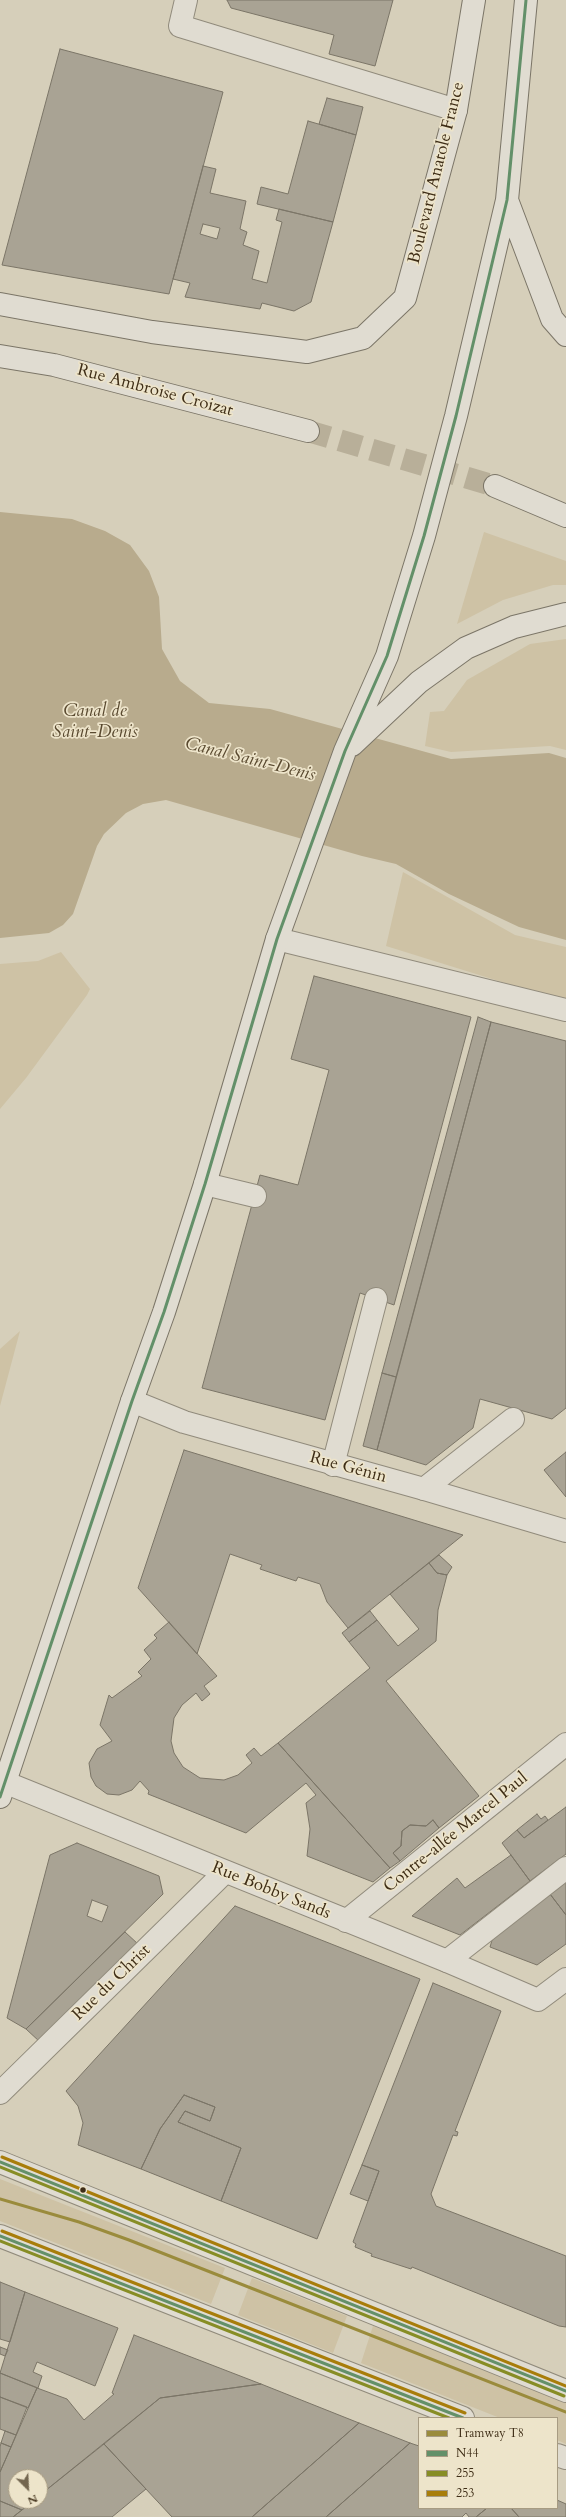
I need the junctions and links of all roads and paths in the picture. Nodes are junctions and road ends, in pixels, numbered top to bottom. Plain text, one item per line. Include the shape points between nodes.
1 (186, 0) edge
2 (474, 0) edge
3 (526, 0) edge
4 (456, 110) junction
5 (506, 200) junction
6 (0, 304) edge
7 (566, 335) edge
8 (0, 356) edge
9 (308, 431) tunnel mouth
10 (566, 504) edge
11 (566, 516) edge
12 (566, 614) edge
13 (345, 751) junction
14 (277, 939) junction
15 (566, 1010) edge
16 (205, 1184) junction
17 (255, 1196) dead end
18 (376, 1299) dead end
19 (132, 1401) junction
20 (513, 1419) dead end
21 (333, 1465) junction
22 (424, 1489) junction
23 (566, 1531) edge
24 (566, 1744) edge
25 (2, 1789) edge
26 (566, 1868) edge
27 (225, 1872) junction
28 (346, 1921) junction
29 (447, 1961) junction
30 (566, 1979) edge
31 (0, 2093) edge
32 (0, 2162) edge
33 (0, 2236) edge
34 (566, 2391) edge
35 (460, 2417) edge

1 - 4 main road via 180,26
2 - 4 main road, Boulevard Anatole France
3 - 5 main road
4 - 6 main road, Boulevard Anatole France via 405,298 363,338 307,352 152,332
5 - 7 main road via 552,319
5 - 13 main road via 456,416 424,536 387,656
8 - 9 main road, Rue Ambroise Croizat via 54,365
10 - 11 main road via 495,486
12 - 13 main road via 514,627 466,648 418,682
13 - 14 main road
14 - 15 main road
14 - 16 main road
16 - 17 main road
16 - 19 main road
18 - 21 main road
19 - 21 main road, Rue Génin via 184,1422
19 - 25 main road
20 - 22 main road
21 - 22 main road, Rue Génin
22 - 23 main road, Rue Génin
24 - 28 main road, Contre-allée Marcel Paul
25 - 27 main road, Rue Bobby Sands
26 - 29 main road
27 - 28 main road, Rue Bobby Sands
27 - 31 main road, Rue du Christ
28 - 29 main road, Rue Bobby Sands
29 - 30 main road, Rue Bobby Sands via 538,2000
32 - 34 main road
33 - 35 main road

